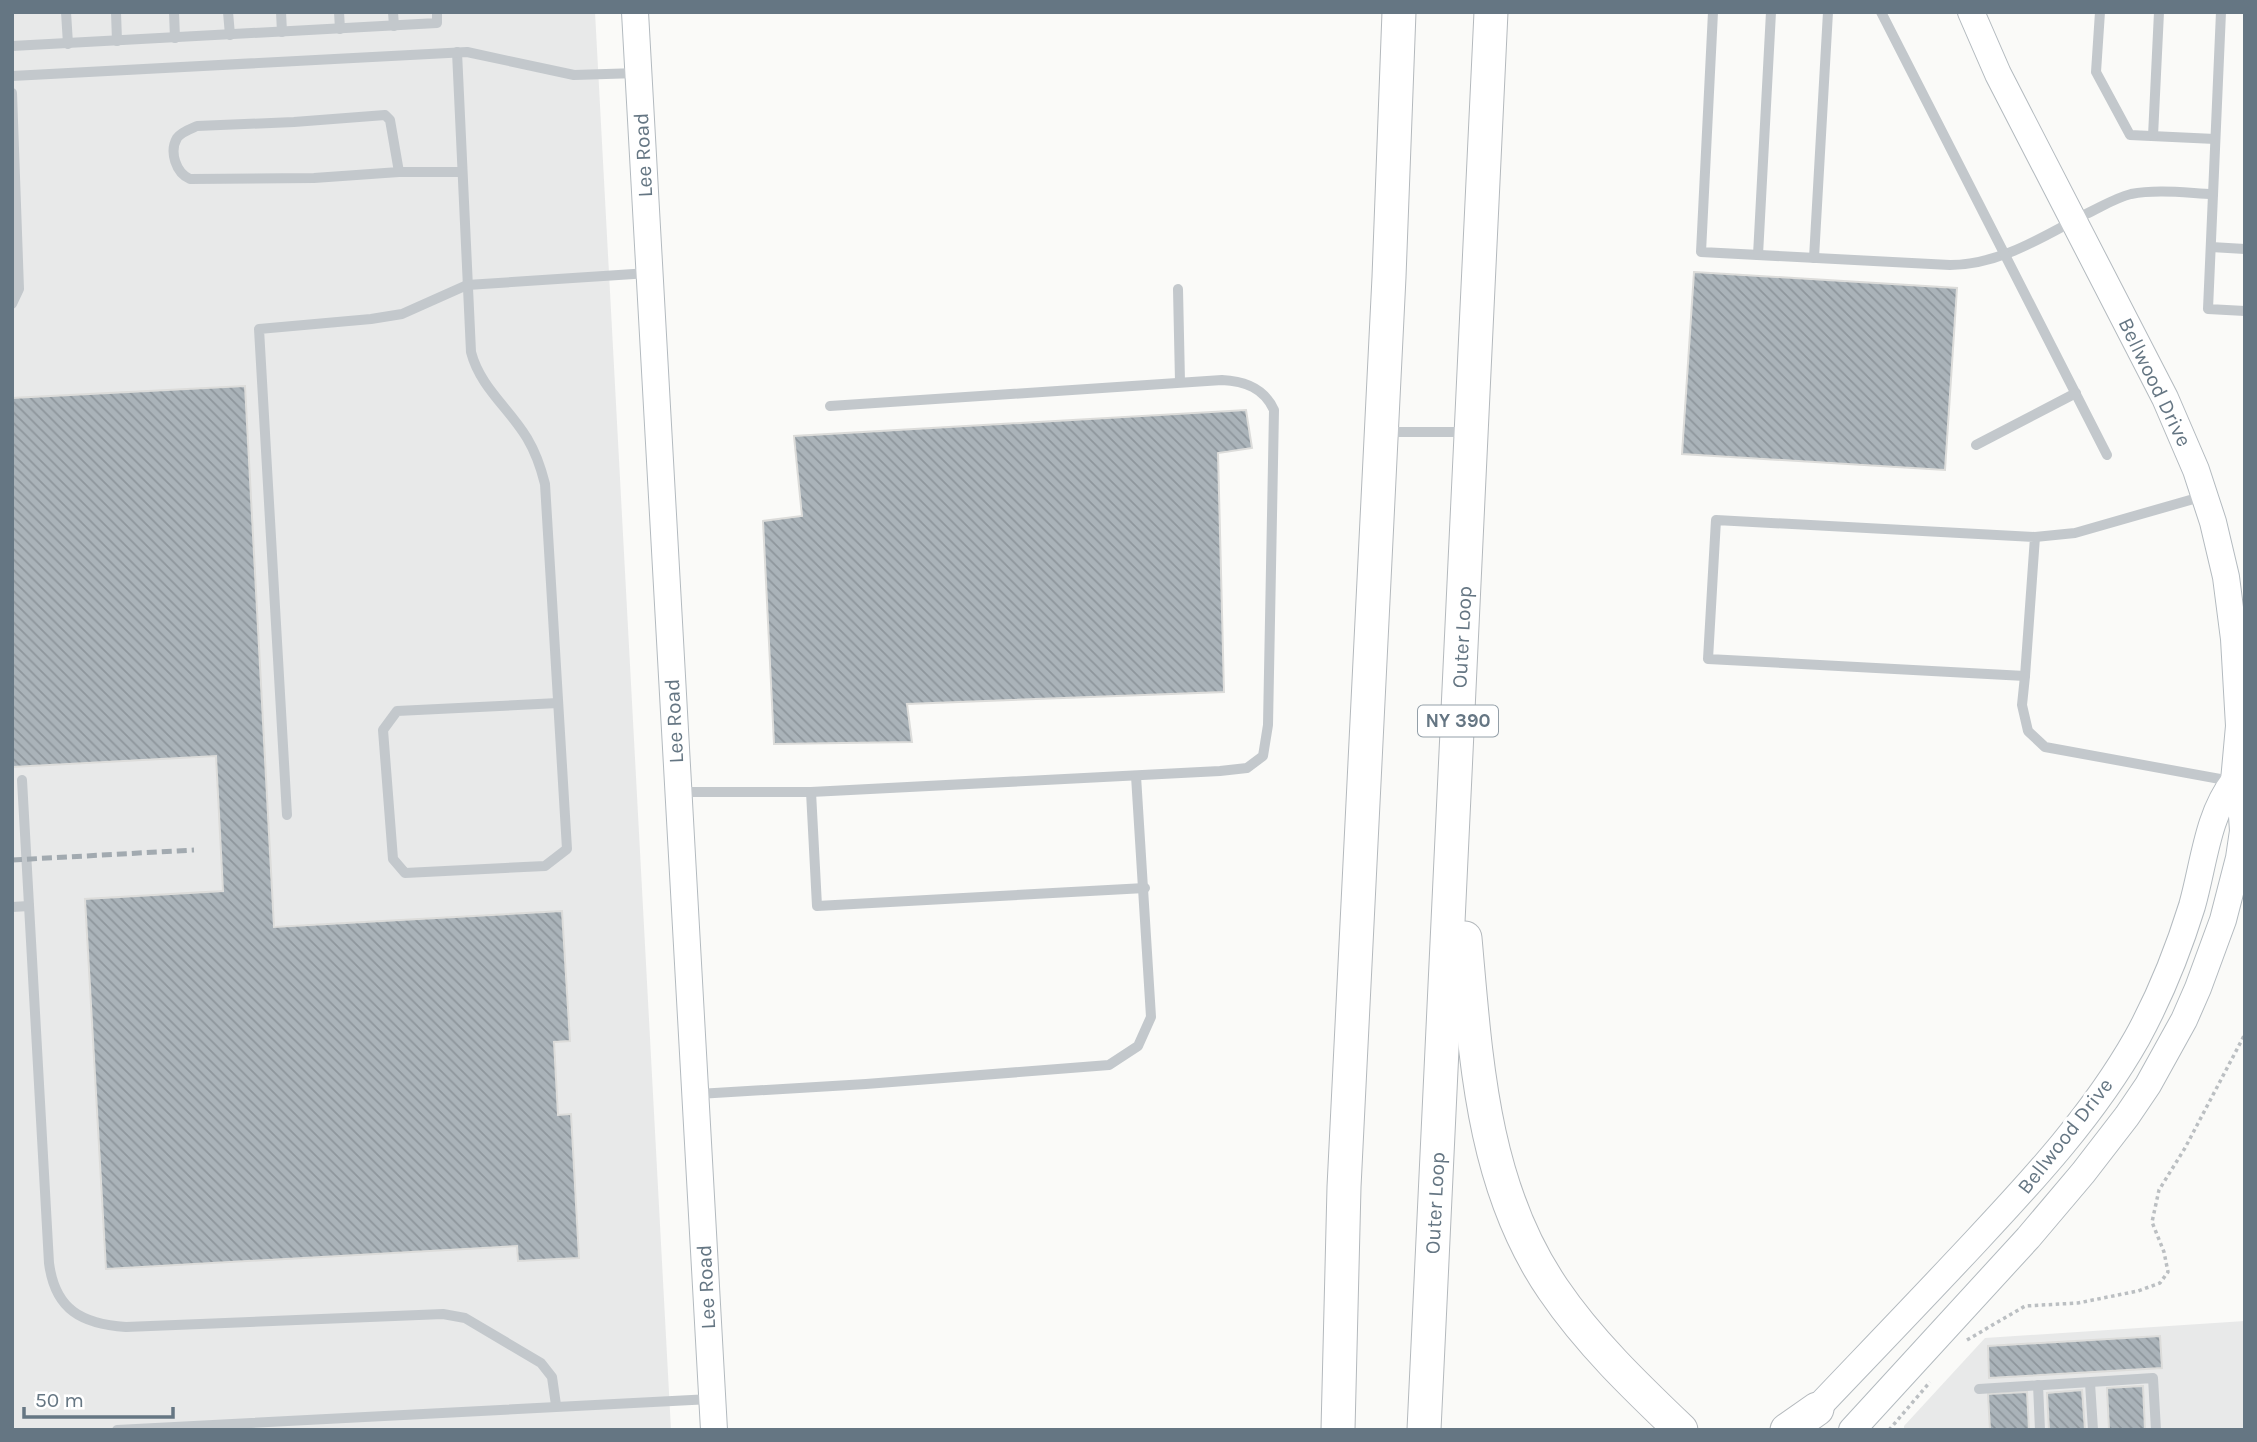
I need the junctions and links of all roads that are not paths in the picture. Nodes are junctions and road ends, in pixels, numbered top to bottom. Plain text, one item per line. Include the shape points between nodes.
1 (66, 12) edge
2 (116, 12) edge
3 (174, 12) edge
4 (228, 12) edge
5 (281, 12) edge
6 (339, 12) edge
7 (393, 12) edge
8 (437, 12) edge
9 (635, 12) edge
10 (1399, 12) edge
11 (1491, 12) edge
12 (1713, 12) edge
13 (1770, 12) edge
14 (1828, 12) edge
15 (1881, 12) edge
16 (1971, 12) edge
17 (2100, 12) edge
18 (2159, 12) edge
19 (2221, 12) edge
20 (394, 26) junction
21 (340, 29) junction
22 (282, 32) junction
23 (230, 35) junction
24 (175, 38) junction
25 (117, 41) junction
26 (68, 44) junction
27 (12, 47) edge
28 (457, 52) junction
29 (639, 73) junction
30 (12, 76) edge
31 (12, 93) edge
32 (2153, 136) junction
33 (2215, 139) junction
34 (398, 172) junction
35 (462, 172) junction
36 (2213, 194) junction
37 (2074, 220) junction
38 (2210, 247) junction
39 (2245, 249) edge
40 (2005, 254) junction
41 (1758, 256) junction
42 (1814, 258) junction
43 (650, 273) junction
44 (467, 285) junction
45 (1178, 289) dead end
46 (12, 304) edge
47 (2245, 311) edge
48 (1181, 382) junction
49 (2076, 393) junction
50 (830, 406) dead end
51 (1382, 432) junction
52 (1472, 432) junction
53 (1976, 445) dead end
54 (2107, 455) dead end
55 (2205, 495) junction
56 (2035, 537) junction
57 (2025, 676) junction
58 (558, 703) junction
59 (1456, 771) junction
60 (1136, 776) junction
61 (22, 780) dead end
62 (2234, 781) junction
63 (678, 792) junction
64 (811, 792) junction
65 (287, 815) dead end
66 (1145, 888) junction
67 (29, 906) junction
68 (12, 907) edge
69 (695, 1094) junction
70 (2090, 1382) junction
71 (2038, 1385) junction
72 (1979, 1389) dead end
73 (712, 1399) junction
74 (556, 1405) junction
75 (1807, 1419) edge
76 (117, 1430) edge
77 (713, 1430) edge
78 (1338, 1430) edge
79 (1424, 1430) edge
80 (1681, 1430) edge
81 (1787, 1430) edge
82 (1852, 1430) edge
83 (2040, 1430) edge
84 (2093, 1430) edge
85 (2156, 1430) edge

1 - 26 lane
2 - 25 lane
3 - 24 lane
4 - 23 lane
5 - 22 lane
6 - 21 lane
7 - 20 lane
8 - 20 lane via 437,23
9 - 29 street, Lee Road
10 - 51 highway
11 - 52 highway, Outer Loop / NY 390
12 - 41 lane via 1701,253
13 - 41 lane
14 - 42 lane
15 - 40 lane
16 - 37 street, Bellwood Drive
17 - 32 lane via 2096,72 2130,135
18 - 32 lane
19 - 33 lane
20 - 21 lane
21 - 22 lane
22 - 23 lane
23 - 24 lane
24 - 25 lane
25 - 26 lane
26 - 27 lane
28 - 29 lane via 565,74
28 - 30 lane
28 - 35 lane
29 - 43 street, Lee Road
31 - 46 lane via 19,289
32 - 33 lane
33 - 36 lane
34 - 34 lane via 190,179 177,170 174,159 177,138 197,126 385,115 390,120
34 - 35 lane
35 - 44 lane
36 - 37 lane via 2131,194
36 - 38 lane
37 - 40 lane
37 - 55 street, Bellwood Drive via 2165,398
38 - 39 lane
38 - 47 lane via 2208,309
40 - 42 lane via 1961,265
40 - 49 lane
41 - 42 lane
43 - 44 lane
43 - 63 street, Lee Road
44 - 58 lane via 474,365 527,437 545,484
44 - 65 lane via 402,314 259,329
45 - 48 lane
48 - 50 lane
48 - 60 lane via 1239,381 1268,397 1274,410 1268,725 1263,755 1247,768
49 - 53 lane
49 - 54 lane
51 - 52 lane
51 - 78 highway via 1344,1187
52 - 59 highway, Outer Loop / NY 390
55 - 56 lane via 2075,533
55 - 62 street, Bellwood Drive via 2224,568 2234,639 2239,726
56 - 57 lane
56 - 57 lane via 1716,520 1708,659
57 - 62 lane via 2022,705 2028,731 2045,747
58 - 58 lane via 566,849 545,866 405,873 393,859 383,730 397,711
59 - 79 highway, Outer Loop / NY 390
59 - 80 highway via 1460,879 1478,1072 1505,1192 1543,1273 1571,1314
60 - 64 lane
60 - 66 lane
61 - 67 lane
62 - 75 street, Bellwood Drive via 2216,811 2191,907 2167,974 2136,1039 2098,1098 2028,1185
62 - 82 street, Bellwood Drive via 2241,801 2242,831 2223,920 2184,1020 2148,1085 2059,1201
63 - 64 lane
63 - 69 street, Lee Road
64 - 66 lane via 817,906
66 - 69 lane via 1151,1017 1138,1045 1109,1065
67 - 68 lane
67 - 74 lane via 49,1263 52,1283 69,1309 101,1325 134,1328 458,1315 541,1363 552,1377
69 - 73 street, Lee Road
70 - 71 lane
70 - 84 lane
70 - 85 lane via 2153,1378
71 - 72 lane
71 - 83 lane
73 - 74 lane
73 - 77 street, Lee Road
74 - 76 lane
75 - 81 highway

